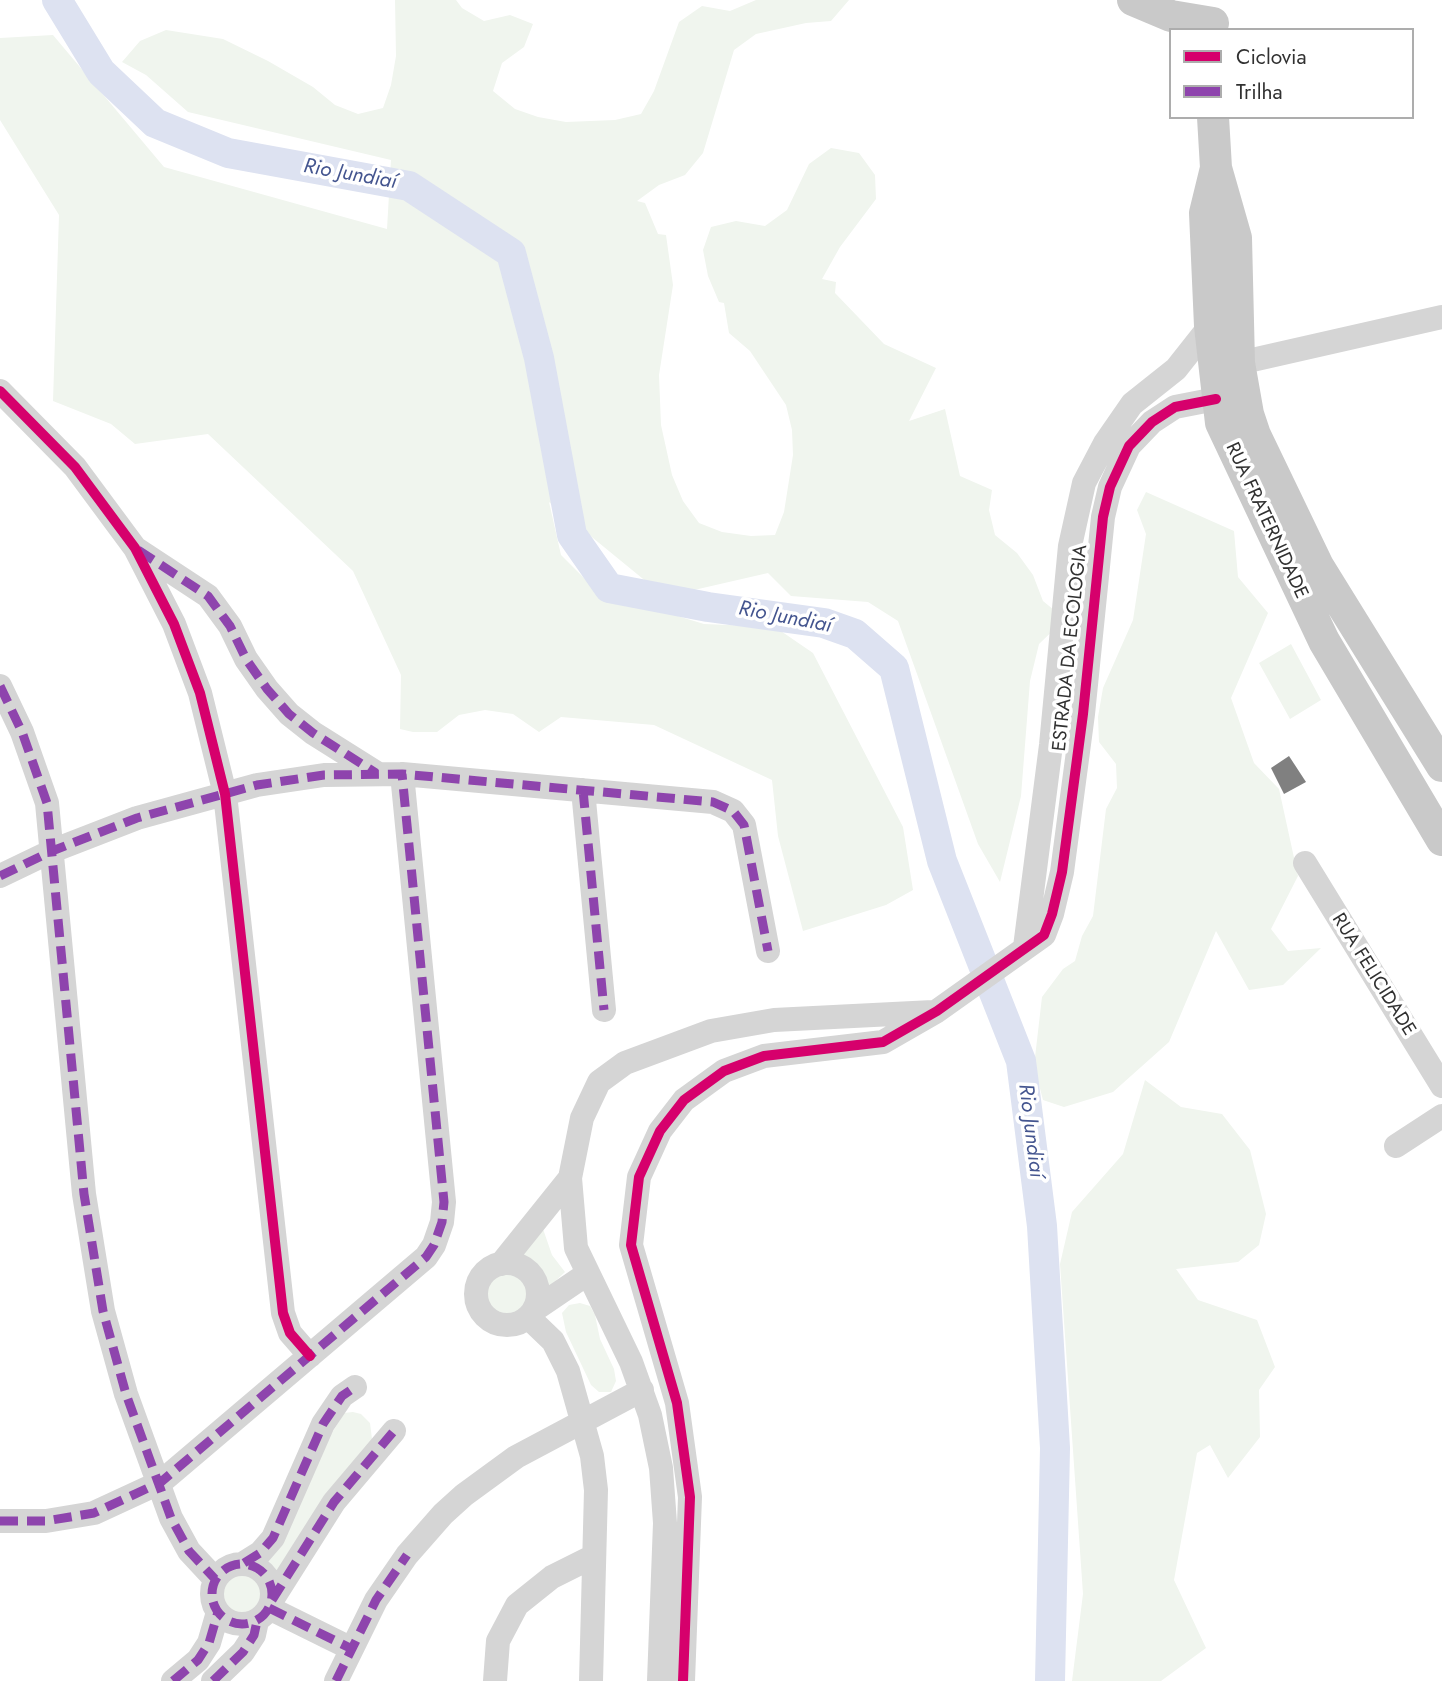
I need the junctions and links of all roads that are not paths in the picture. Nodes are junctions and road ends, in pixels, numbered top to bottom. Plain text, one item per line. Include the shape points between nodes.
1 (1133, 0) edge
2 (1216, 18) edge
3 (1213, 119) edge
4 (1216, 168) junction
5 (1442, 317) edge
6 (1210, 326) junction
7 (1239, 363) junction
8 (0, 391) edge
9 (1216, 399) junction
10 (135, 548) junction
11 (0, 686) edge
12 (1442, 766) edge
13 (376, 773) junction
14 (402, 774) junction
15 (583, 790) junction
16 (225, 794) junction
17 (1442, 840) edge
18 (52, 851) junction
19 (1305, 863) dead end
20 (0, 876) edge
21 (1025, 947) junction
22 (768, 951) dead end
23 (604, 1010) dead end
24 (937, 1012) junction
25 (1442, 1086) edge
26 (1442, 1116) edge
27 (1396, 1146) dead end
28 (570, 1178) junction
29 (501, 1264) junction
30 (587, 1274) junction
31 (531, 1313) junction
32 (310, 1356) junction
33 (355, 1387) dead end
34 (642, 1390) junction
35 (582, 1419) junction
36 (394, 1431) dead end
37 (161, 1482) junction
38 (0, 1521) edge
39 (594, 1556) junction
40 (244, 1563) junction
41 (215, 1579) junction
42 (266, 1610) junction
43 (218, 1612) junction
44 (349, 1648) junction
45 (173, 1681) edge
46 (213, 1681) edge
47 (336, 1681) edge
48 (495, 1681) edge
49 (591, 1681) edge
50 (659, 1681) edge
51 (683, 1681) edge

1 - 2 main road via 1171,16
3 - 4 main road
4 - 6 main road, RUA FRATERNIDADE via 1205,213
4 - 7 main road via 1236,238
5 - 7 street
6 - 7 main road
6 - 9 main road, RUA FRATERNIDADE
6 - 21 street, ESTRADA DA ECOLOGIA via 1176,369 1132,404 1084,483 1070,546 1050,757
7 - 9 main road
7 - 12 main road via 1255,435 1318,566
8 - 10 street via 75,467
9 - 17 main road, RUA FRATERNIDADE via 1232,452 1324,641
9 - 21 street, ESTRADA DA ECOLOGIA via 1175,407 1152,422 1129,446 1110,486 1062,872 1044,935
10 - 13 street via 208,596 246,659 289,713
10 - 16 street via 188,658
11 - 18 street via 36,767 47,803
13 - 14 street
13 - 16 street via 291,779
14 - 15 street
14 - 32 street via 442,1222 426,1257
15 - 22 street via 713,802 733,811 747,834
15 - 23 street
16 - 18 street via 137,818
16 - 32 street via 283,1313 290,1333
18 - 20 street
18 - 37 street via 95,1272 126,1394
19 - 25 street, RUA FELICIDADE
21 - 24 street
24 - 28 street via 774,1020 711,1031 625,1063 599,1083 577,1135
24 - 51 street via 883,1042 764,1056 724,1071 684,1100 660,1131 639,1177 631,1245 677,1403 690,1497
26 - 27 street
28 - 29 street
28 - 30 street via 576,1248
29 - 31 street via 518,1266 532,1276 538,1293
29 - 31 street via 480,1279 476,1296 482,1312 504,1325 513,1325
30 - 31 street
30 - 34 street
31 - 35 street via 561,1356
32 - 37 street
33 - 40 street via 342,1396 323,1424 273,1538
34 - 35 street
34 - 50 street via 657,1442 664,1496
35 - 39 street via 596,1490
35 - 44 street via 516,1457 443,1514 391,1577
36 - 42 street via 334,1502
37 - 38 street via 117,1505 70,1518
37 - 41 street via 180,1535
39 - 48 street via 552,1577 517,1605 498,1641
39 - 49 street
40 - 41 street via 227,1567
40 - 42 street via 253,1565 271,1583
41 - 43 street via 211,1596
42 - 43 street via 248,1624 231,1623
42 - 44 street
42 - 46 street via 243,1652
43 - 45 street via 209,1643 198,1660
44 - 47 street

